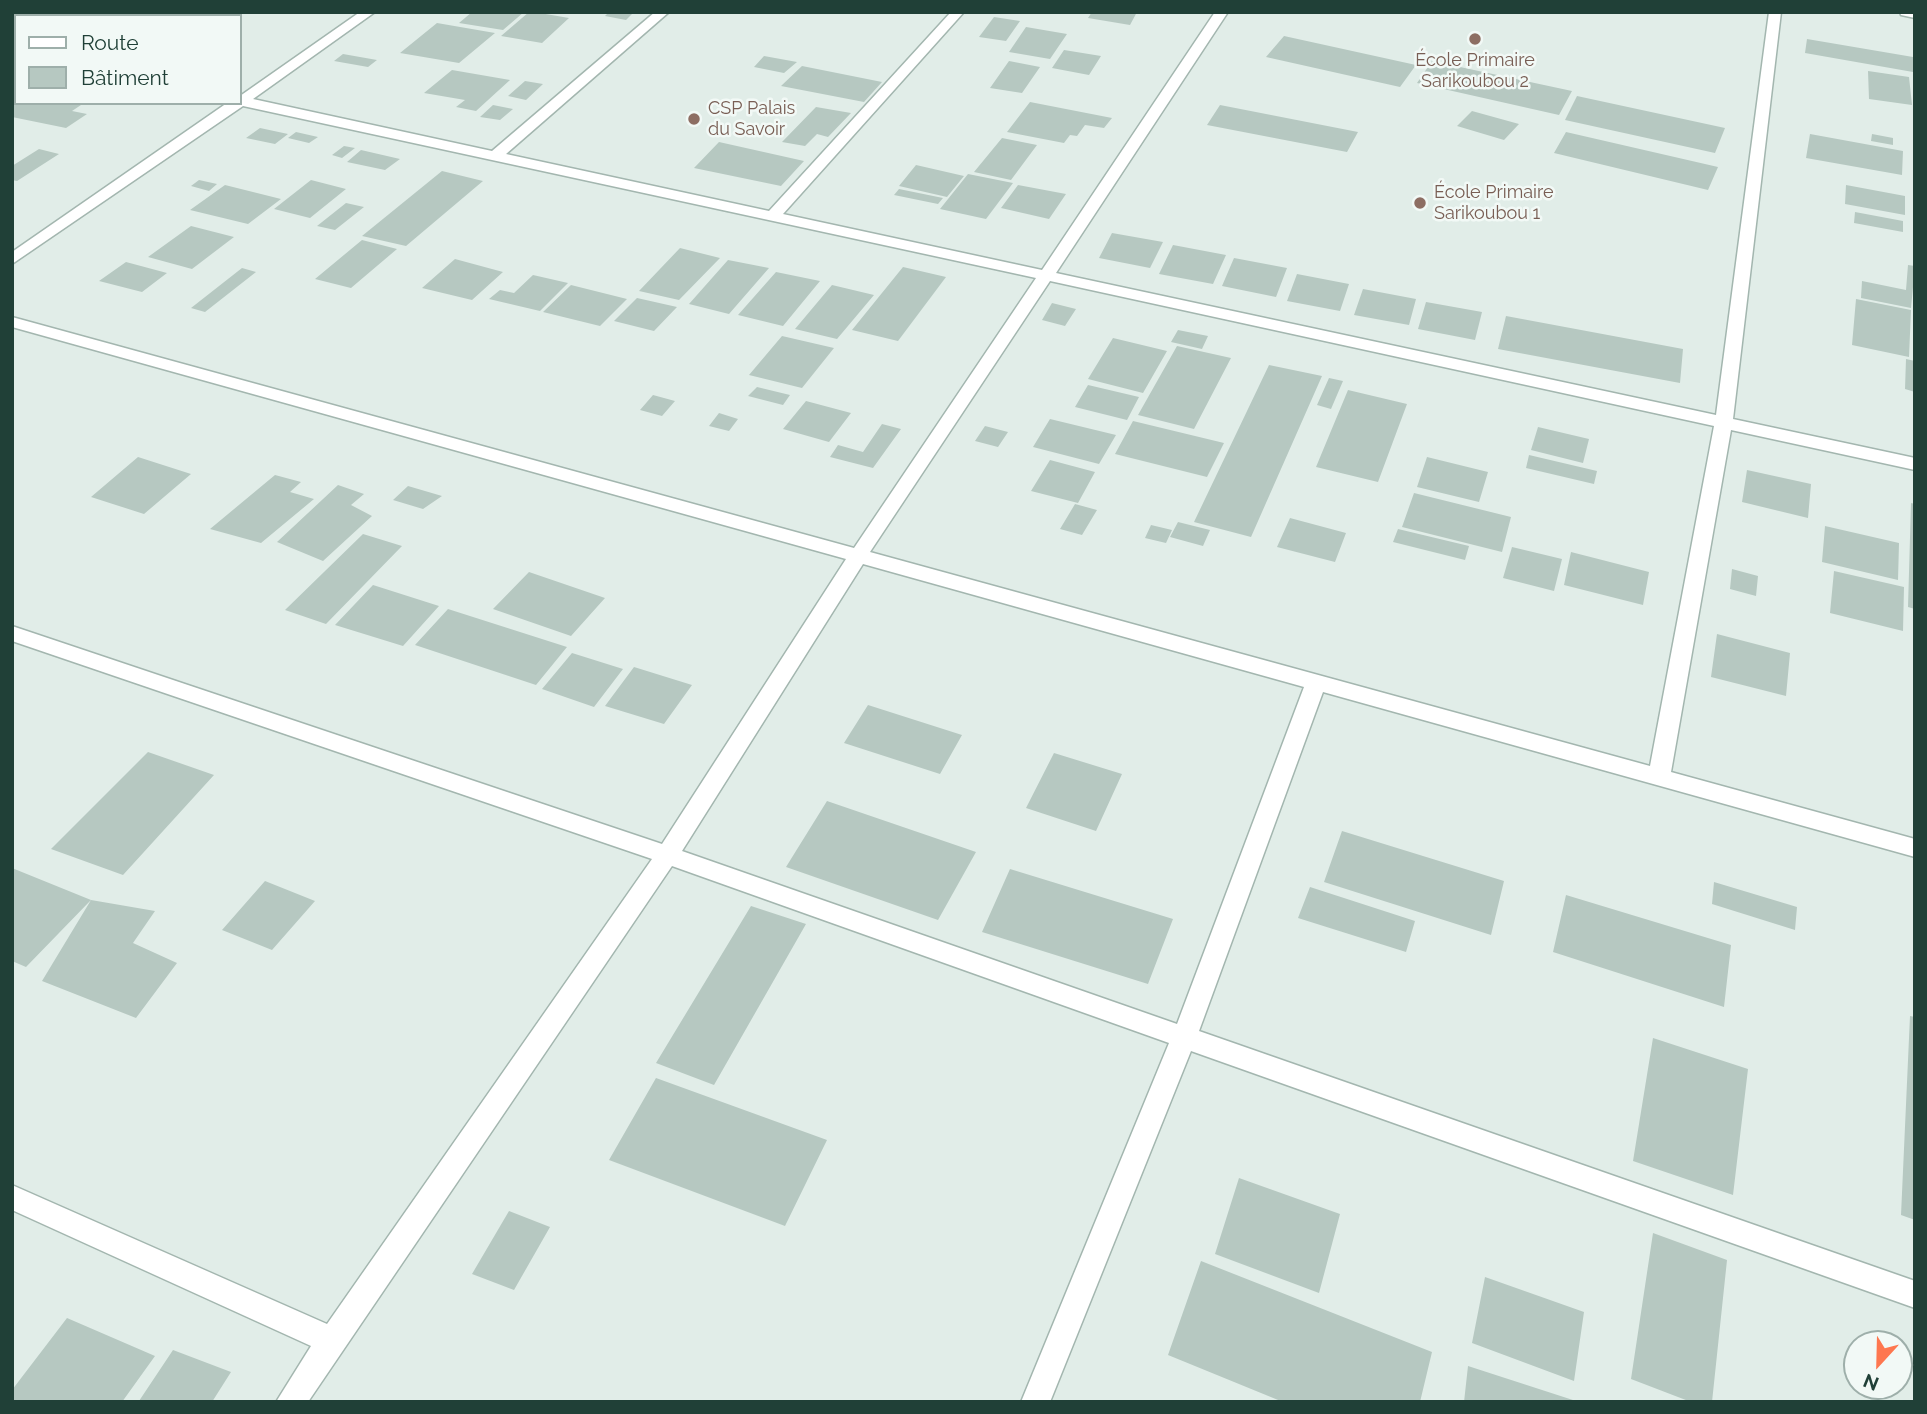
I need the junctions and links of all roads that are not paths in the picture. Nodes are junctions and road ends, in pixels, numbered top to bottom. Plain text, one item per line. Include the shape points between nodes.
1 (369, 12) edge
2 (663, 12) edge
3 (958, 12) edge
4 (1222, 12) edge
5 (1775, 12) edge
6 (1906, 12) edge
7 (1915, 13) edge
8 (242, 100) edge
9 (242, 103) edge
10 (235, 105) edge
11 (495, 156) junction
12 (773, 216) junction
13 (12, 259) edge
14 (1045, 275) junction
15 (12, 322) edge
16 (1724, 422) junction
17 (1915, 464) edge
18 (858, 556) junction
19 (12, 634) edge
20 (1316, 682) junction
21 (1659, 777) junction
22 (1915, 848) edge
23 (667, 855) junction
24 (1184, 1038) junction
25 (12, 1197) edge
26 (1915, 1295) edge
27 (332, 1340) junction
28 (290, 1402) edge
29 (1035, 1402) edge

1 - 8 street
2 - 11 street
3 - 12 street
4 - 14 street
5 - 16 street
6 - 7 street
9 - 11 street
10 - 13 street
11 - 12 street
12 - 14 street
14 - 16 street
14 - 18 street
15 - 18 street
16 - 17 street
16 - 21 street
18 - 20 street
18 - 23 street
19 - 23 street
20 - 21 street
20 - 24 street
21 - 22 street
23 - 24 street
23 - 27 street
24 - 26 street
24 - 29 street
25 - 27 street
27 - 28 street

